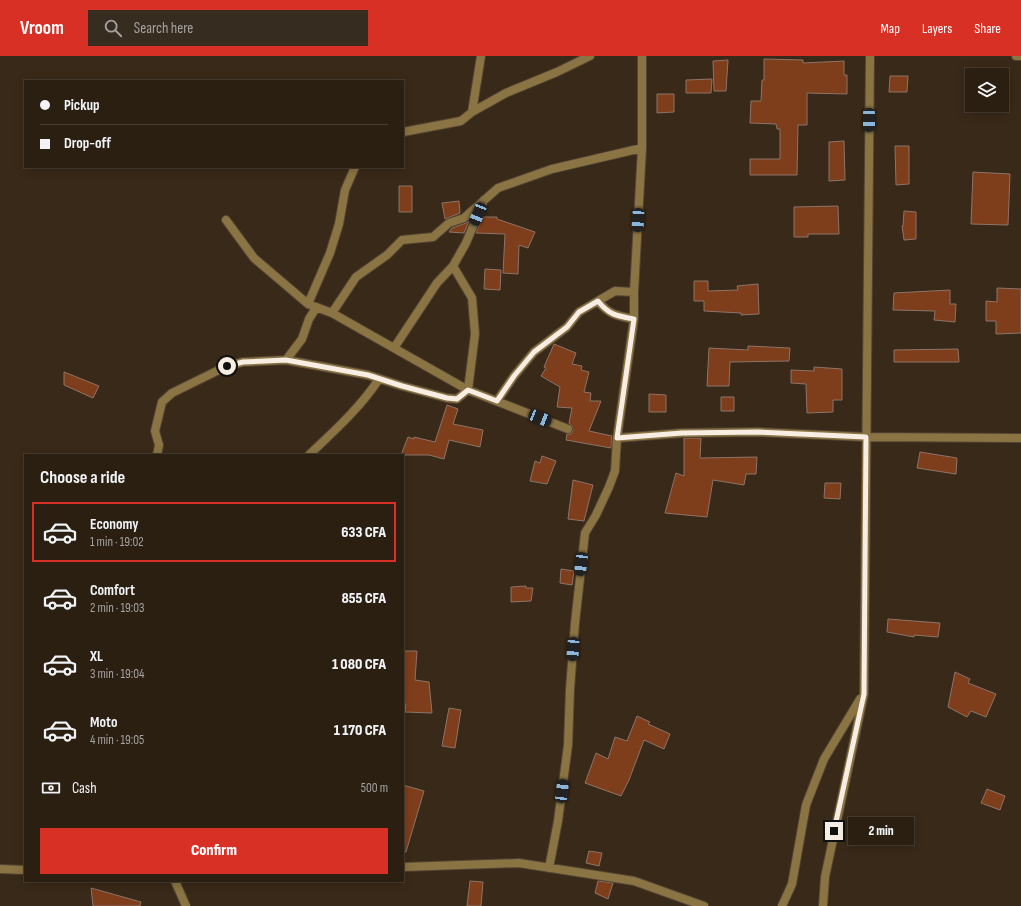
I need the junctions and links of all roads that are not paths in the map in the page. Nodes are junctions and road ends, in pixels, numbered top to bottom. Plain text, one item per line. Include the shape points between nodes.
1 (481, 56) edge
2 (590, 56) edge
3 (642, 56) edge
4 (870, 56) edge
5 (1016, 56) edge
6 (1021, 56) edge
7 (472, 112) junction
8 (404, 132) edge
9 (642, 148) junction
10 (355, 168) edge
11 (484, 200) junction
12 (226, 220) dead end
13 (453, 266) junction
14 (634, 292) junction
15 (598, 301) junction
16 (308, 304) junction
17 (316, 308) junction
18 (332, 313) junction
19 (634, 319) junction
20 (394, 348) junction
21 (286, 360) junction
22 (379, 379) junction
23 (468, 390) junction
24 (497, 401) junction
25 (568, 429) dead end
26 (866, 437) junction
27 (617, 438) junction
28 (1021, 438) edge
29 (157, 454) edge
30 (310, 454) edge
31 (864, 694) junction
32 (404, 867) edge
33 (549, 868) junction
34 (0, 869) edge
35 (24, 870) edge
36 (175, 882) edge
37 (186, 906) edge
38 (704, 906) edge
39 (782, 906) edge
40 (823, 906) edge

1 - 7 street
2 - 7 street via 506,93
3 - 9 street
4 - 26 street
5 - 6 street
7 - 8 street via 461,121
9 - 11 street via 552,169 498,188
9 - 14 street
10 - 16 street via 345,190 339,224 330,253
11 - 13 street
11 - 18 street via 464,218 449,224 433,237 402,240 387,255 356,277
12 - 16 street via 254,258
13 - 20 street via 437,283
13 - 23 street via 472,298 475,334
14 - 15 street via 615,291
14 - 19 street
15 - 19 street via 613,315
15 - 24 street via 579,312 567,327 534,352
16 - 17 street
17 - 18 street
17 - 21 street via 302,339
18 - 20 street
19 - 27 street
20 - 23 street
21 - 22 street
21 - 29 street via 243,362 227,366 172,393 162,402 155,431
22 - 23 street via 447,398 457,399
22 - 30 street via 352,413
23 - 24 street
24 - 25 street
26 - 27 street via 758,432 682,433
26 - 28 street
26 - 31 street
27 - 33 street via 615,471 610,487 585,533 575,623 568,746
31 - 39 street via 824,759 806,805 792,884
31 - 40 street via 825,877
32 - 33 street via 519,863
33 - 38 street via 634,881
34 - 35 street
36 - 37 street

